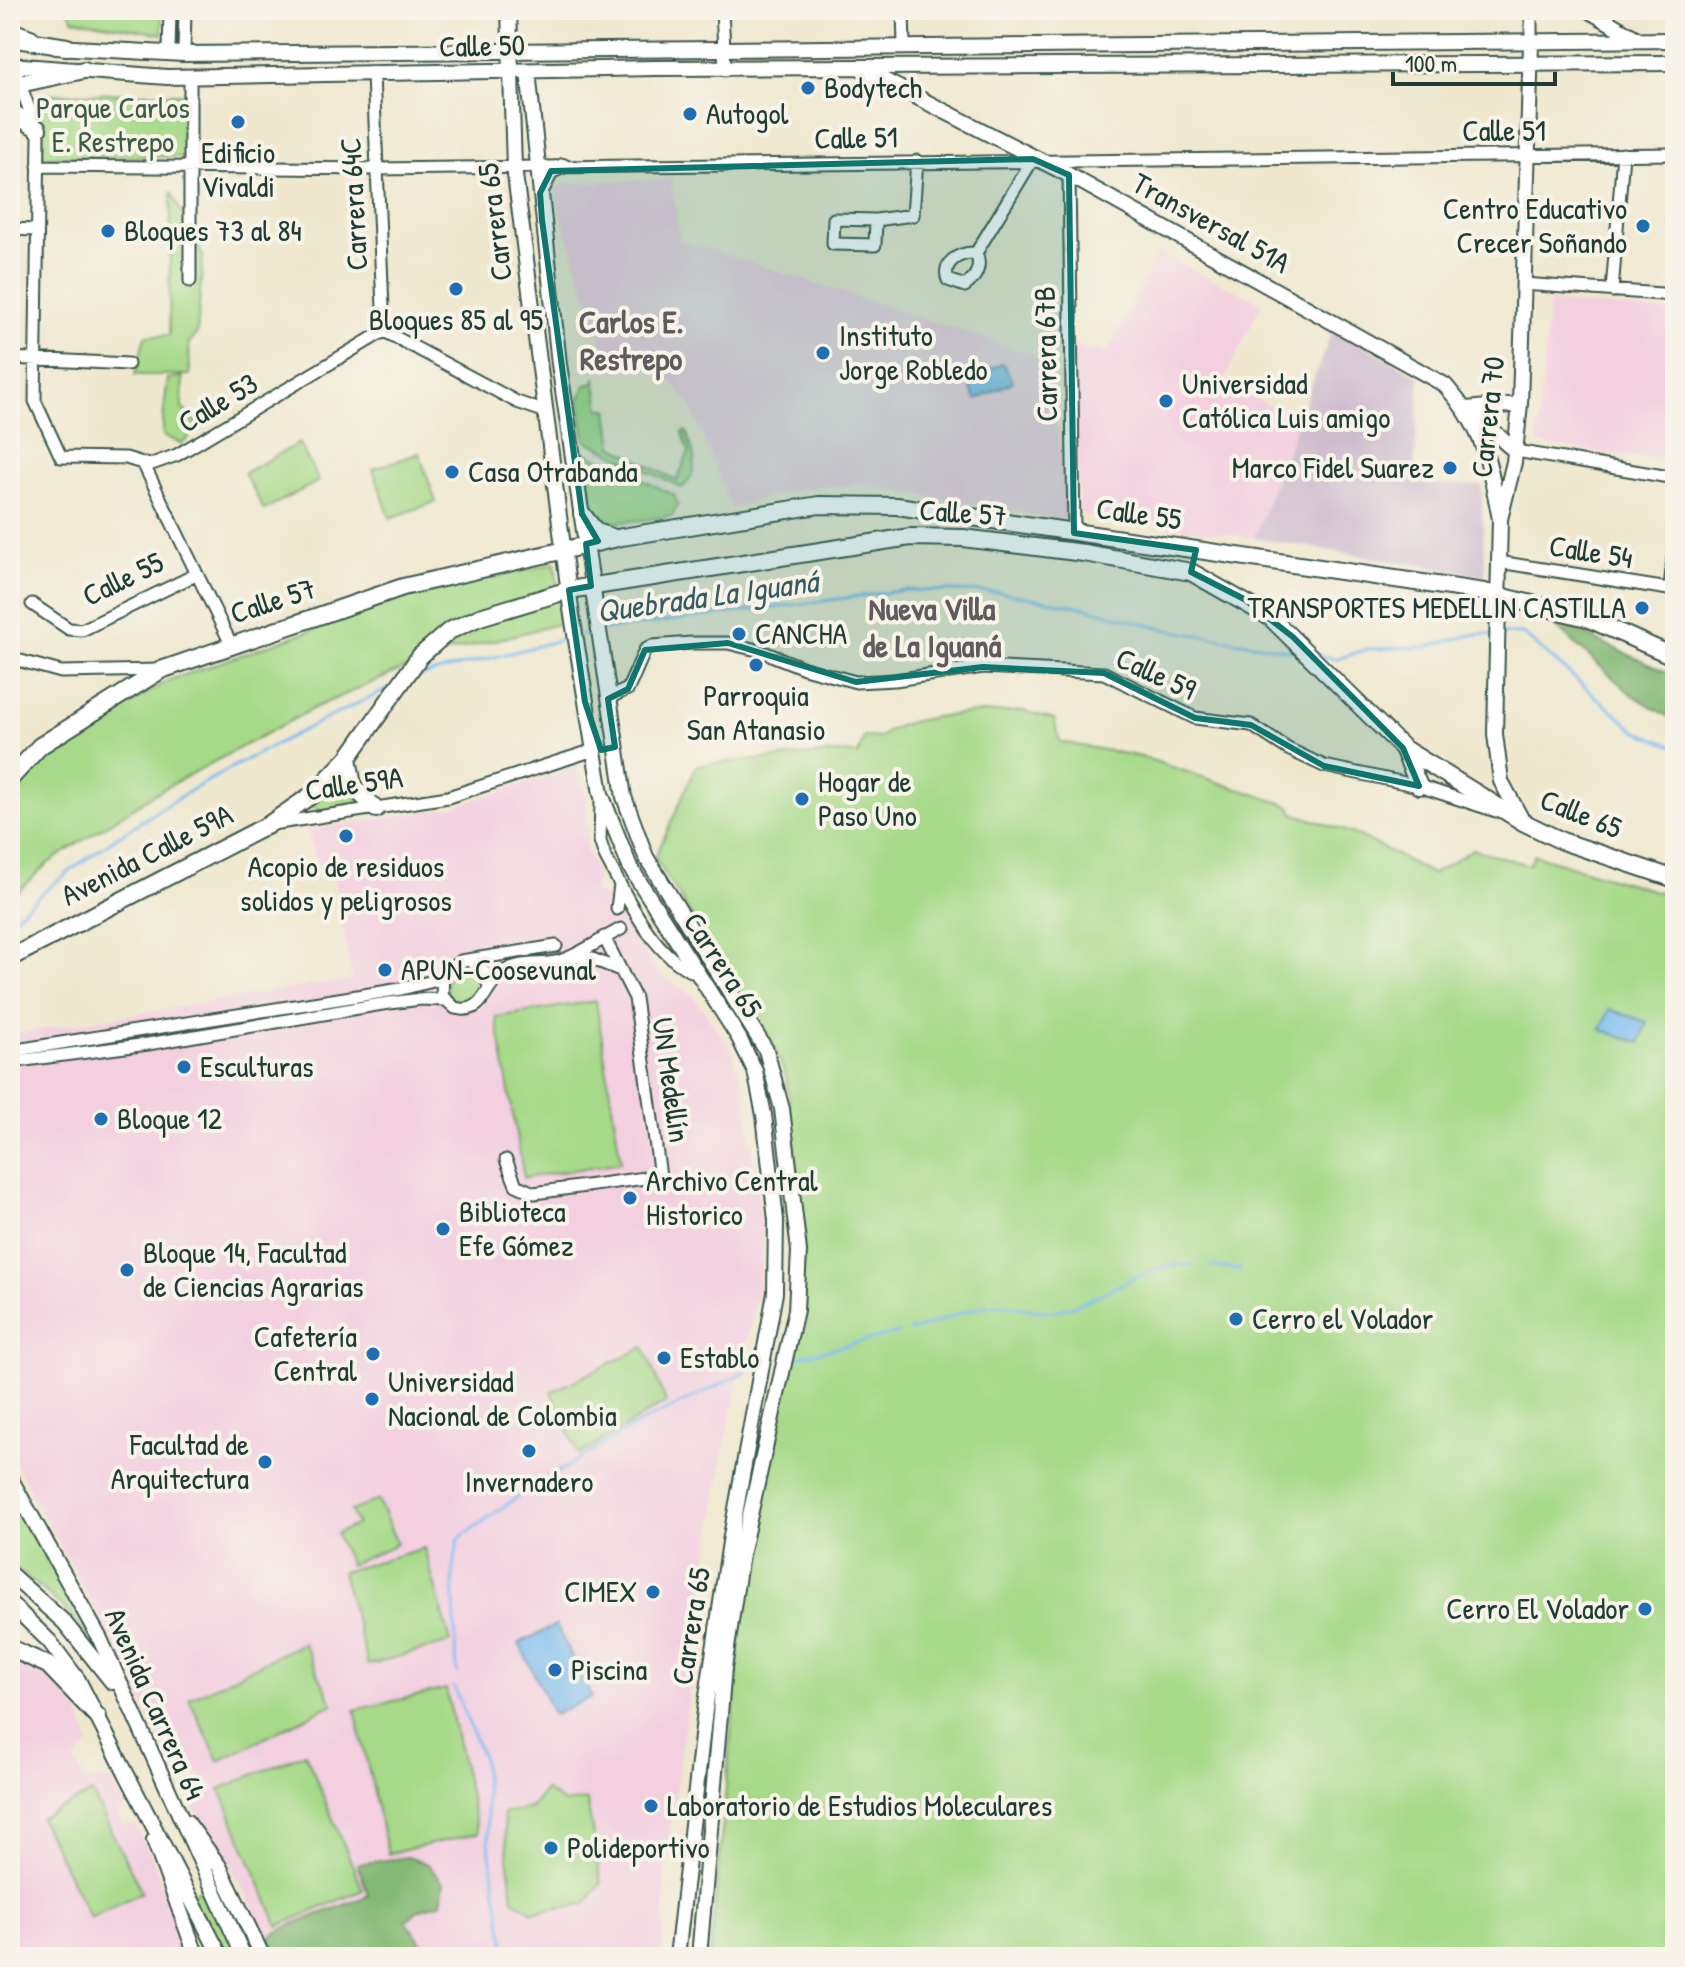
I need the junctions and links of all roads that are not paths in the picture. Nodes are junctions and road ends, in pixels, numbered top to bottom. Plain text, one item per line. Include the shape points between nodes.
1 (170, 10) edge
2 (185, 10) edge
3 (509, 10) edge
4 (722, 10) edge
5 (903, 10) edge
6 (1531, 10) edge
7 (1588, 10) edge
8 (10, 28) edge
9 (10, 38) edge
10 (1640, 40) junction
11 (1675, 40) edge
12 (1531, 44) junction
13 (904, 45) junction
14 (10, 46) edge
15 (67, 47) junction
16 (724, 48) junction
17 (509, 50) junction
18 (176, 53) junction
19 (1675, 63) edge
20 (12, 65) edge
21 (1531, 65) junction
22 (883, 68) junction
23 (861, 69) junction
24 (84, 70) junction
25 (725, 70) junction
26 (509, 71) junction
27 (528, 71) junction
28 (373, 75) junction
29 (190, 77) junction
30 (16, 85) edge
31 (10, 111) edge
32 (38, 129) junction
33 (1623, 154) junction
34 (1675, 154) edge
35 (1519, 155) junction
36 (1033, 159) junction
37 (917, 161) junction
38 (38, 166) junction
39 (537, 166) junction
40 (563, 166) junction
41 (190, 167) junction
42 (514, 167) junction
43 (375, 169) junction
44 (1069, 175) junction
45 (540, 193) junction
46 (876, 220) dead end
47 (10, 229) edge
48 (36, 230) junction
49 (976, 253) dead end
50 (190, 281) dead end
51 (1523, 284) junction
52 (1612, 291) junction
53 (1675, 295) edge
54 (384, 331) junction
55 (10, 358) edge
56 (33, 359) junction
57 (128, 364) dead end
58 (1520, 404) junction
59 (1466, 409) junction
60 (546, 412) junction
61 (1516, 451) junction
62 (143, 463) junction
63 (1675, 478) edge
64 (582, 514) junction
65 (1500, 519) junction
66 (1074, 533) junction
67 (622, 537) junction
68 (1675, 537) edge
69 (586, 544) junction
70 (564, 549) junction
71 (1196, 550) junction
72 (1499, 562) junction
73 (1191, 572) junction
74 (197, 574) junction
75 (591, 586) junction
76 (569, 590) junction
77 (1672, 590) edge
78 (1500, 603) junction
79 (32, 604) dead end
80 (231, 644) junction
81 (1675, 657) edge
82 (10, 658) edge
83 (161, 670) junction
84 (608, 695) junction
85 (586, 707) junction
86 (375, 718) joint
87 (615, 747) junction
88 (1403, 748) junction
89 (594, 750) junction
90 (348, 758) junction
91 (10, 779) edge
92 (1419, 786) junction
93 (601, 794) junction
94 (376, 809) junction
95 (1517, 819) junction
96 (268, 825) junction
97 (1675, 879) edge
98 (620, 884) junction
99 (617, 909) dead end
100 (651, 932) junction
101 (604, 937) junction
102 (556, 946) dead end
103 (568, 957) junction
104 (10, 958) edge
105 (470, 961) junction
106 (620, 970) junction
107 (696, 973) junction
108 (441, 979) junction
109 (489, 987) junction
110 (445, 1000) junction
111 (10, 1051) edge
112 (10, 1062) edge
113 (506, 1160) dead end
114 (10, 1478) edge
115 (10, 1574) edge
116 (10, 1603) edge
117 (10, 1648) edge
118 (98, 1717) junction
119 (137, 1728) junction
120 (168, 1795) junction
121 (142, 1805) junction
122 (264, 1955) edge
123 (197, 1957) edge
124 (221, 1957) edge
125 (244, 1957) edge
126 (677, 1957) edge
127 (699, 1957) edge

1 - 18 street
2 - 18 street
3 - 17 main road, Carrera 65
4 - 16 street
5 - 13 street
6 - 12 street, Carrera 70
7 - 10 main road
8 - 15 street, Calle 50
9 - 15 highway
10 - 11 main road, Calle 50
10 - 12 main road, Calle 50
12 - 13 main road, Calle 50
12 - 21 main road, Carrera 70
13 - 16 main road, Calle 50
13 - 22 main road
14 - 15 main road, Calle 50
15 - 18 main road, Calle 50
16 - 17 main road, Calle 50
16 - 25 street
17 - 18 main road, Calle 50
17 - 26 main road, Carrera 65
19 - 21 main road, Calle 50
20 - 24 main road, Calle 50
20 - 30 street
21 - 22 main road, Calle 50
21 - 35 main road, Carrera 70
22 - 23 main road, Calle 50
23 - 25 main road, Calle 50
23 - 36 main road, Transversal 51A
24 - 29 main road, Calle 50
24 - 30 highway
25 - 27 main road, Calle 50
26 - 27 main road, Calle 50
26 - 28 main road, Calle 50
26 - 42 main road, Carrera 65
27 - 39 main road, Carrera 65
28 - 29 main road, Calle 50
28 - 43 street, Carrera 64C
29 - 41 street
30 - 32 street
31 - 32 highway
32 - 38 street
33 - 34 street, Calle 51
33 - 35 street, Calle 51
33 - 52 street
35 - 36 street, Calle 51
35 - 51 main road, Carrera 70
36 - 37 street, Calle 51
36 - 44 main road, Transversal 51A
36 - 49 street
37 - 40 street, Calle 51
37 - 46 street via 913,215
38 - 41 street, Calle 51
38 - 48 street
39 - 40 street, Calle 51
39 - 42 street, Calle 51
39 - 45 main road, Carrera 65
40 - 45 main road via 551,171
41 - 43 street, Calle 51
41 - 50 street
42 - 43 street, Calle 51
42 - 60 main road, Carrera 65
43 - 54 street, Carrera 64C
44 - 59 main road, Transversal 51A via 1420,368
44 - 66 street, Carrera 67B
45 - 64 main road, Carrera 65
47 - 48 street
48 - 56 street
51 - 52 street
51 - 58 main road, Carrera 70
52 - 53 street
54 - 60 street via 517,402
54 - 62 street, Calle 53 via 177,455
55 - 56 street
56 - 57 street
56 - 62 street, Calle 53 via 35,401 61,457
58 - 59 main road
58 - 61 main road, Carrera 70
59 - 61 main road, Transversal 51A
59 - 65 main road via 1484,444
60 - 70 main road, Carrera 65
61 - 63 street
61 - 65 main road, Carrera 70
62 - 74 street via 174,515
64 - 67 highway via 596,532
64 - 69 main road, Carrera 65
65 - 72 main road, Carrera 70
66 - 67 highway, Calle 55 via 857,503
66 - 71 highway, Calle 55
67 - 69 highway, Calle 55
68 - 77 street
69 - 70 highway, Calle 57
69 - 75 main road, Carrera 65
70 - 76 main road, Carrera 65
70 - 80 highway, Calle 57 via 403,587
71 - 73 highway
71 - 78 highway, Calle 55
72 - 77 street, Calle 54
72 - 78 main road, Carrera 70
73 - 75 highway, Calle 57 via 1084,553 925,537 881,539
73 - 88 highway, Calle 57 via 1270,617
74 - 79 street, Calle 55 via 82,630 69,629
74 - 80 street
75 - 76 highway, Calle 57
75 - 84 main road, Carrera 65
76 - 85 main road, Carrera 65
76 - 86 highway, Calle 57 via 449,631 420,656
78 - 81 highway, Calle 55 via 1587,618
78 - 95 main road, Carrera 70 via 1495,746 1501,781
80 - 83 highway, Calle 57
82 - 83 street via 61,672
83 - 91 highway, Calle 57 via 40,746
84 - 87 main road, Carrera 65
84 - 92 street, Calle 59 via 628,689 640,657 652,646 728,643 856,682 983,667 1081,670 1117,677 1195,718 1251,725 1324,766
85 - 87 main road via 599,748
85 - 89 main road, Carrera 65
86 - 90 highway, Calle 59A
87 - 127 main road, Carrera 65 via 624,797 646,857 766,1050 782,1109 799,1251 796,1310 741,1555 724,1668
88 - 92 highway
88 - 95 highway, Calle 57
89 - 93 main road, Carrera 65
89 - 94 street, Calle 59A via 459,795
90 - 94 highway via 353,786
90 - 96 highway, Calle 59A via 313,794
92 - 95 street, Calle 59
93 - 98 street via 600,841
93 - 107 main road, Carrera 65 via 630,867
94 - 96 street, Calle 59A
95 - 97 highway, Calle 65 via 1562,841
96 - 104 highway, Avenida Calle 59A
98 - 99 street
98 - 100 street
100 - 101 street via 624,928
100 - 107 street via 674,963
101 - 103 street
101 - 106 street
102 - 105 street
103 - 106 street via 590,958
103 - 109 street via 513,967
105 - 108 street via 449,966
105 - 109 street via 484,971
106 - 113 street, UN Medellín via 635,998 660,1176 534,1193 516,1185
107 - 126 main road, Carrera 65 via 739,1038 759,1082 777,1265 764,1371 707,1696
108 - 110 street
108 - 111 street
109 - 110 street via 481,1003 469,1009
110 - 112 street via 382,1004
114 - 119 main road, Avenida Carrera 64 via 100,1639
115 - 119 main road via 78,1638
116 - 118 main road, Avenida Carrera 64 via 59,1653
117 - 118 highway via 48,1665
118 - 121 main road, Avenida Carrera 64
119 - 120 main road, Avenida Carrera 64
120 - 122 main road via 219,1866
120 - 125 main road, Avenida Carrera 64
121 - 123 main road
121 - 124 main road, Avenida Carrera 64

